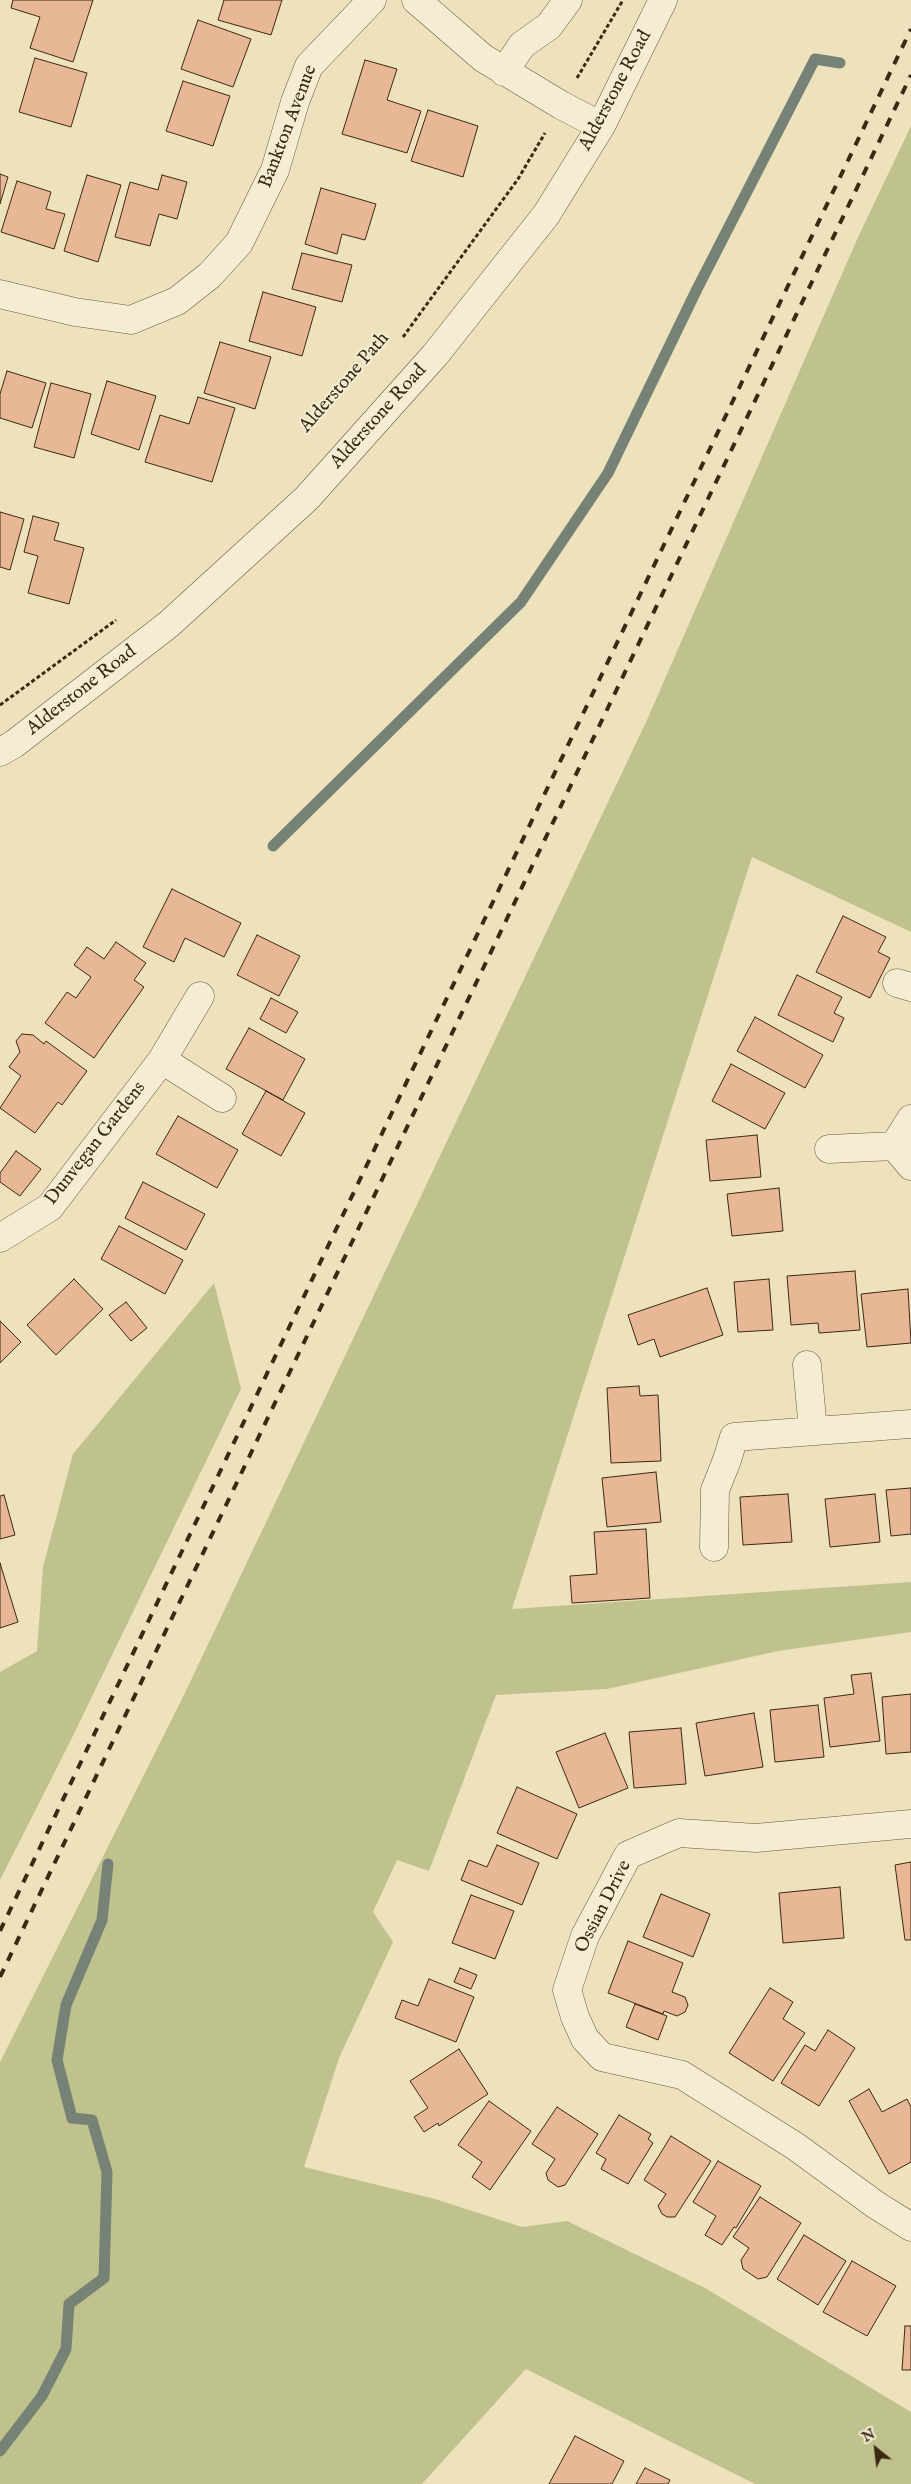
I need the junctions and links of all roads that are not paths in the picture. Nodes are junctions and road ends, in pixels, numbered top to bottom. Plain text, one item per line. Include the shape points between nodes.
1 (372, 0) edge
2 (416, 0) edge
3 (568, 0) edge
4 (663, 0) edge
5 (504, 72) junction
6 (602, 126) junction
7 (0, 294) edge
8 (0, 752) edge
9 (200, 996) dead end
10 (162, 1060) junction
11 (222, 1098) dead end
12 (911, 1119) edge
13 (829, 1148) dead end
14 (903, 1156) edge
15 (0, 1238) edge
16 (807, 1365) dead end
17 (911, 1424) edge
18 (813, 1430) junction
19 (714, 1547) dead end
20 (911, 1824) edge
21 (911, 2227) edge

1 - 7 street, Bankton Avenue via 308,66 271,178 239,243 204,280 177,301 131,320 75,312
2 - 5 street
3 - 5 street via 549,26 522,45
4 - 6 street, Alderstone Road
5 - 6 street
6 - 8 street, Alderstone Road via 546,214 435,356 307,498 169,624
9 - 10 street, Dunvegan Gardens
10 - 11 street
10 - 15 street, Dunvegan Gardens via 50,1207
12 - 14 street
13 - 14 street
16 - 18 street
17 - 18 street
18 - 19 street via 734,1437 714,1490
20 - 21 street, Ossian Drive via 756,1838 679,1832 628,1855 585,1936 567,1990 585,2038 602,2057 682,2075 795,2146

